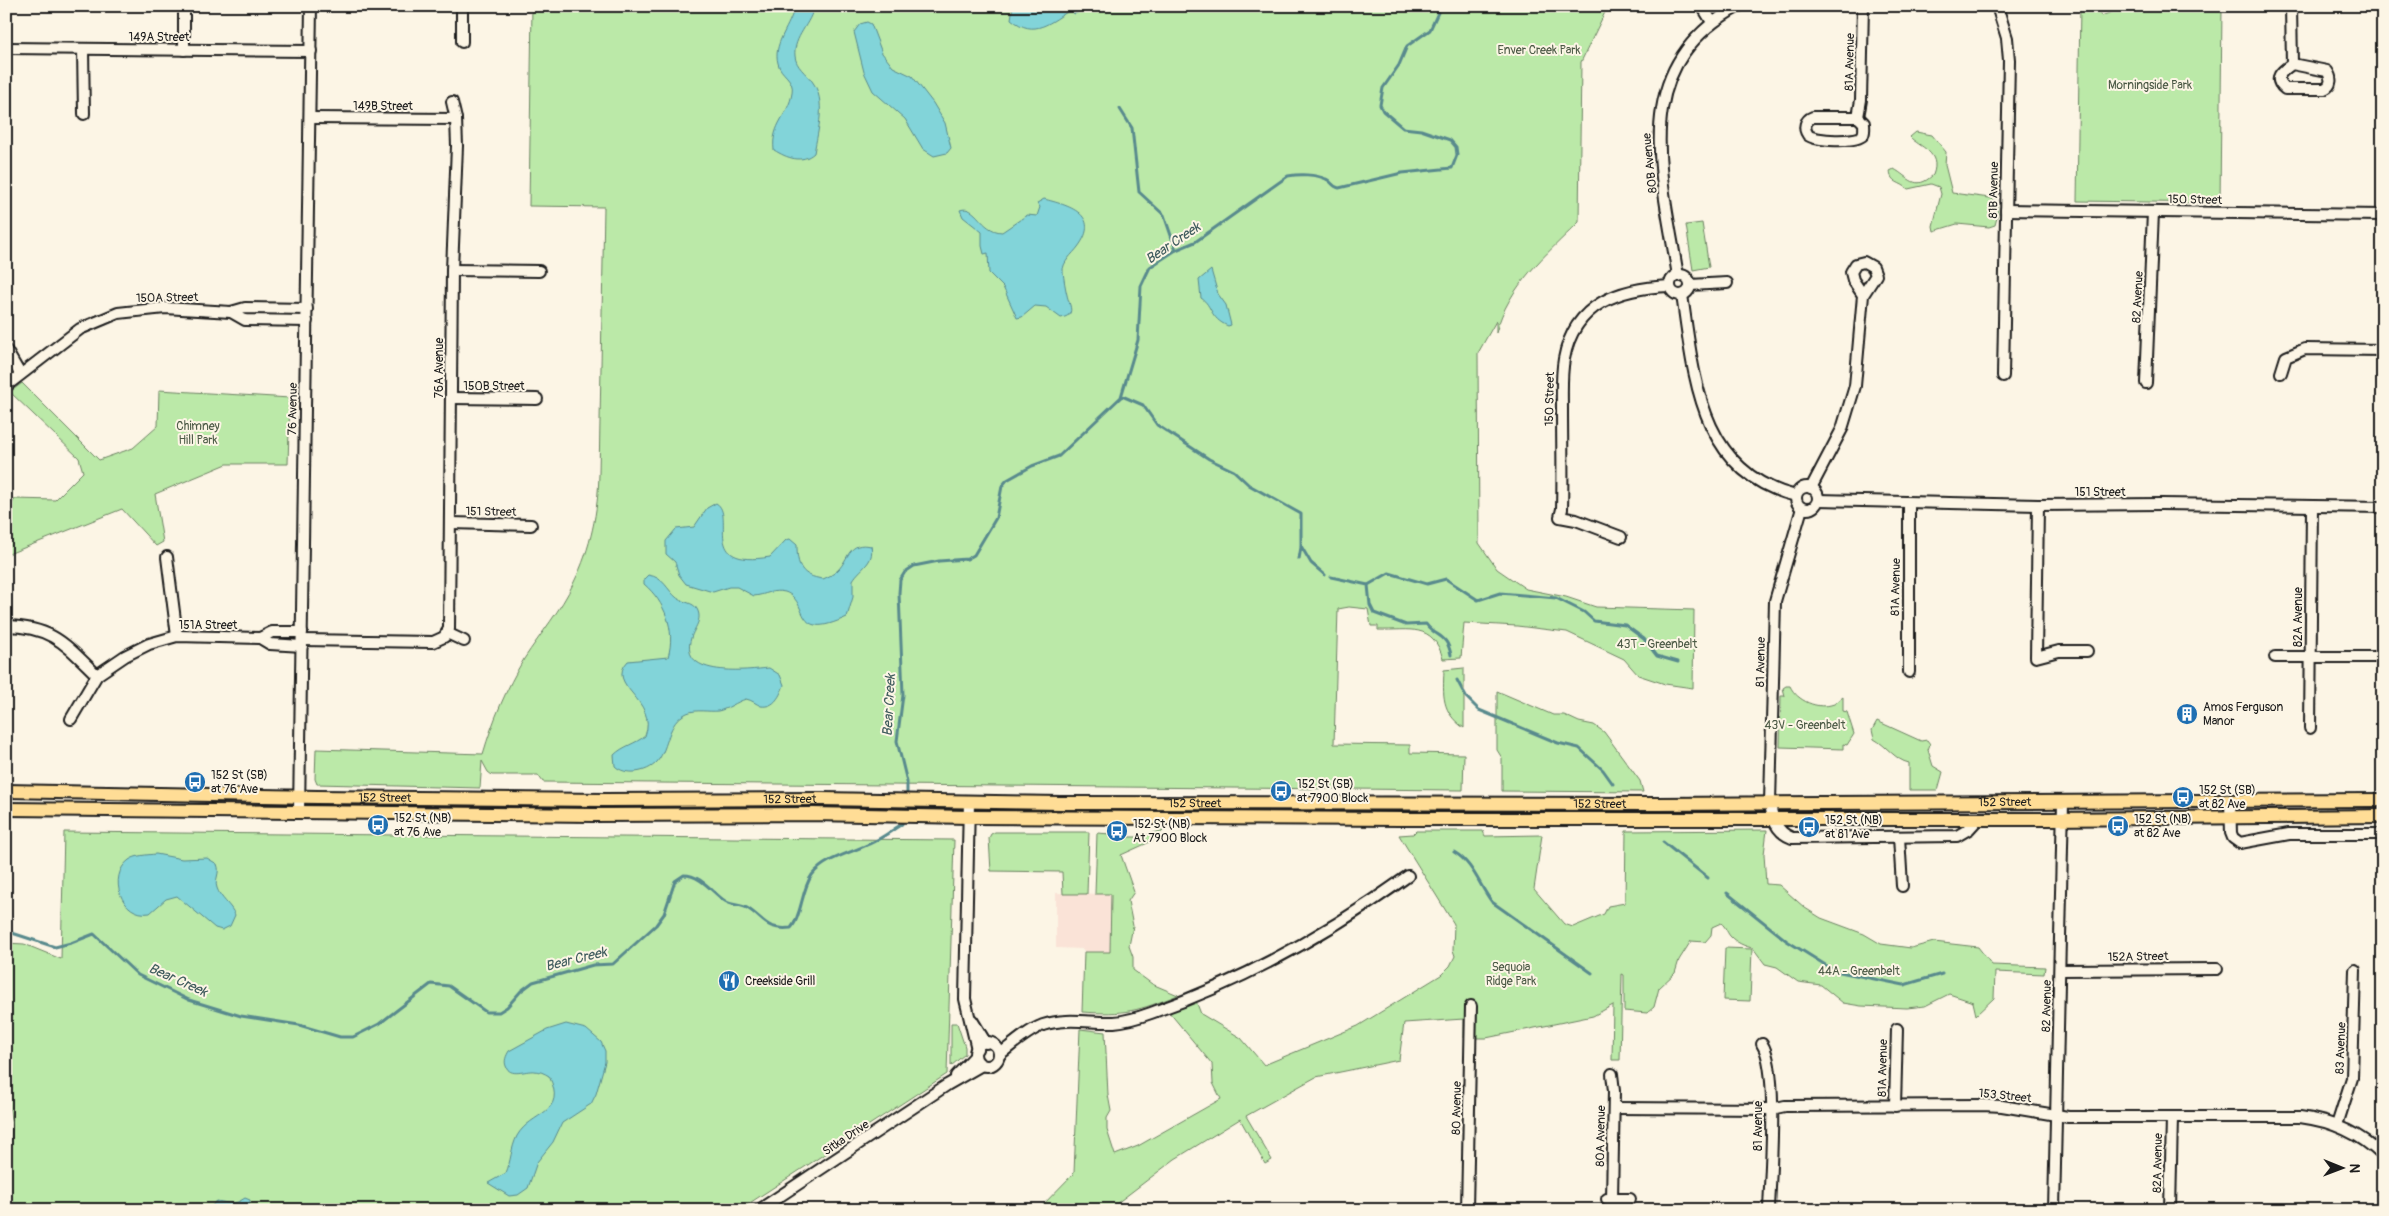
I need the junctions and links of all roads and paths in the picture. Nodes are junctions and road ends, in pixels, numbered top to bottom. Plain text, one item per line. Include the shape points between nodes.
1 (184, 6) edge
2 (312, 6) edge
3 (462, 6) edge
4 (1702, 6) edge
5 (1739, 6) edge
6 (1863, 6) edge
7 (1997, 6) edge
8 (2290, 6) edge
9 (1712, 22) junction
10 (462, 42) dead end
11 (6, 48) edge
12 (83, 49) junction
13 (184, 50) junction
14 (311, 51) junction
15 (2292, 64) junction
16 (452, 102) dead end
17 (84, 114) dead end
18 (1858, 117) junction
19 (310, 118) junction
20 (456, 119) junction
21 (2006, 210) junction
22 (2153, 212) junction
23 (2383, 215) edge
24 (452, 270) junction
25 (539, 271) dead end
26 (1678, 276) junction
27 (1727, 283) dead end
28 (1690, 285) junction
29 (1670, 286) junction
30 (1863, 294) dead end
31 (1682, 295) junction
32 (307, 308) junction
33 (231, 312) junction
34 (307, 321) junction
35 (6, 350) edge
36 (2383, 350) edge
37 (2281, 373) dead end
38 (20, 374) junction
39 (2003, 376) dead end
40 (2146, 384) dead end
41 (6, 386) edge
42 (451, 398) junction
43 (538, 399) dead end
44 (1811, 488) junction
45 (1796, 496) junction
46 (1818, 500) junction
47 (1909, 503) junction
48 (2038, 505) junction
49 (2312, 507) junction
50 (1802, 508) junction
51 (2383, 508) edge
52 (450, 523) junction
53 (530, 525) dead end
54 (1621, 537) dead end
55 (167, 557) dead end
56 (6, 626) edge
57 (447, 634) junction
58 (177, 636) junction
59 (302, 639) junction
60 (464, 641) dead end
61 (2087, 651) dead end
62 (2275, 657) dead end
63 (2311, 657) junction
64 (2383, 657) edge
65 (1909, 672) dead end
66 (97, 675) junction
67 (71, 719) dead end
68 (2310, 728) dead end
69 (6, 791) edge
70 (300, 796) junction
71 (2383, 800) edge
72 (969, 801) junction
73 (2230, 801) junction
74 (2063, 802) junction
75 (1770, 803) junction
76 (6, 809) edge
77 (300, 812) junction
78 (2383, 816) edge
79 (969, 817) junction
80 (2230, 817) junction
81 (1979, 818) junction
82 (1772, 819) junction
83 (2063, 819) junction
84 (2383, 834) edge
85 (1899, 837) junction
86 (1408, 876) dead end
87 (1902, 886) dead end
88 (2217, 969) dead end
89 (2060, 970) junction
90 (2355, 970) dead end
91 (1471, 1006) dead end
92 (967, 1010) junction
93 (1897, 1030) dead end
94 (1032, 1032) junction
95 (990, 1044) junction
96 (1762, 1044) dead end
97 (976, 1052) junction
98 (999, 1055) junction
99 (982, 1065) junction
100 (1612, 1074) dead end
101 (947, 1085) junction
102 (1895, 1106) junction
103 (1614, 1108) junction
104 (1771, 1109) junction
105 (2057, 1115) junction
106 (2172, 1117) junction
107 (2337, 1125) junction
108 (2383, 1156) edge
109 (1630, 1199) dead end
110 (759, 1210) edge
111 (1467, 1210) edge
112 (1769, 1210) edge
113 (2054, 1210) edge
114 (2170, 1210) edge

1 - 13 street
2 - 14 street, 76 Avenue
3 - 10 street
4 - 9 street
5 - 9 street, 80B Avenue
6 - 18 street, 81A Avenue
7 - 21 street, 81B Avenue via 2009,52
8 - 15 street
9 - 26 street, 80B Avenue via 1678,63 1666,88 1660,116 1659,151
11 - 12 street, 149A Street
12 - 13 street, 149A Street
12 - 17 street
13 - 14 street, 149A Street
14 - 19 street, 76 Avenue
15 - 15 street via 2278,77 2285,89 2324,89 2329,86 2331,80 2327,71
16 - 20 street, 76A Avenue
18 - 18 street, 81A Avenue via 1813,117 1806,123 1806,132 1815,139 1856,138 1862,136 1864,130 1863,121
19 - 20 street, 149B Street
19 - 32 street, 76 Avenue
20 - 24 street, 76A Avenue
21 - 22 street, 150 Street
21 - 39 street, 81B Avenue
22 - 23 street, 150 Street
22 - 40 street, 82 Avenue
24 - 25 street
24 - 42 street, 76A Avenue
26 - 28 street via 1686,278
26 - 29 street via 1673,278
27 - 28 street
28 - 31 street
29 - 31 street via 1674,293
29 - 54 street, 150 Street via 1633,289 1604,300 1579,323 1564,356 1560,517
30 - 44 street via 1852,397 1842,429
31 - 45 street via 1696,387 1712,430 1743,468 1769,485
32 - 33 street, 150A Street via 245,308
32 - 34 street, 76 Avenue
33 - 34 street, 150A Street via 244,320
33 - 38 street, 150A Street via 165,308 118,314 80,330
34 - 59 street, 76 Avenue
35 - 38 street
36 - 37 street via 2296,351 2286,357
38 - 41 street, 150A Street
42 - 43 street, 150B Street
42 - 52 street, 76A Avenue
44 - 45 street via 1802,488
44 - 46 street via 1818,494
45 - 50 street
46 - 47 street, 151 Street
46 - 50 street via 1811,507
47 - 48 street, 151 Street
47 - 65 street, 81A Avenue
48 - 49 street, 151 Street
48 - 61 street via 2036,656 2059,651
49 - 51 street, 151 Street
49 - 63 street, 82A Avenue
50 - 75 street, 81 Avenue via 1775,601
52 - 53 street, 151 Street
52 - 57 street, 76A Avenue
55 - 58 street
56 - 66 street via 33,627 53,635
57 - 59 street, 151A Street via 432,642
57 - 60 street
58 - 59 street, 151A Street via 260,638 272,632
58 - 66 street, 151A Street via 141,648
59 - 70 street, 76 Avenue
62 - 63 street
63 - 64 street
63 - 68 street, 82A Avenue
66 - 67 street, 151A Street
69 - 70 main road, 152 Street
70 - 72 main road, 152 Street
70 - 77 street, 76 Avenue
71 - 73 main road, 152 Street
72 - 75 main road, 152 Street
72 - 79 street
73 - 74 main road, 152 Street
73 - 80 street
74 - 75 main road, 152 Street
74 - 83 street, 82 Avenue
75 - 82 street, 81 Avenue
76 - 77 main road, 152 Street
77 - 79 main road, 152 Street
78 - 80 main road, 152 Street
79 - 82 main road, 152 Street
79 - 92 street via 964,1000
80 - 83 main road, 152 Street
80 - 84 street via 2232,836 2240,843 2289,834
81 - 82 main road, 152 Street
81 - 83 main road, 152 Street
81 - 85 street via 1957,836
82 - 85 street via 1784,834 1792,838
83 - 89 street, 82 Avenue
85 - 87 street
86 - 94 street via 1356,913 1308,941 1195,996 1134,1018 1115,1022 1053,1022
88 - 89 street, 152A Street
89 - 105 street, 82 Avenue
90 - 107 street, 83 Avenue via 2352,1078
91 - 111 street, 80 Avenue
92 - 95 street
92 - 97 street
93 - 102 street, 81A Avenue
94 - 95 street, Sitka Drive
94 - 98 street
95 - 97 street, Sitka Drive
95 - 98 street
96 - 104 street, 81 Avenue via 1770,1065
97 - 99 street
97 - 101 street, Sitka Drive
98 - 99 street, Sitka Drive via 993,1065
99 - 101 street, Sitka Drive
100 - 103 street, 80A Avenue
101 - 110 street, Sitka Drive
102 - 104 street, 153 Street via 1786,1106
102 - 105 street, 153 Street via 1992,1106
103 - 104 street, 153 Street
103 - 109 street, 80A Avenue via 1610,1199
104 - 112 street, 81 Avenue
105 - 106 street, 153 Street
105 - 113 street, 82 Avenue
106 - 107 street, 153 Street via 2300,1117
106 - 114 street, 82A Avenue
107 - 108 street, 153 Street

